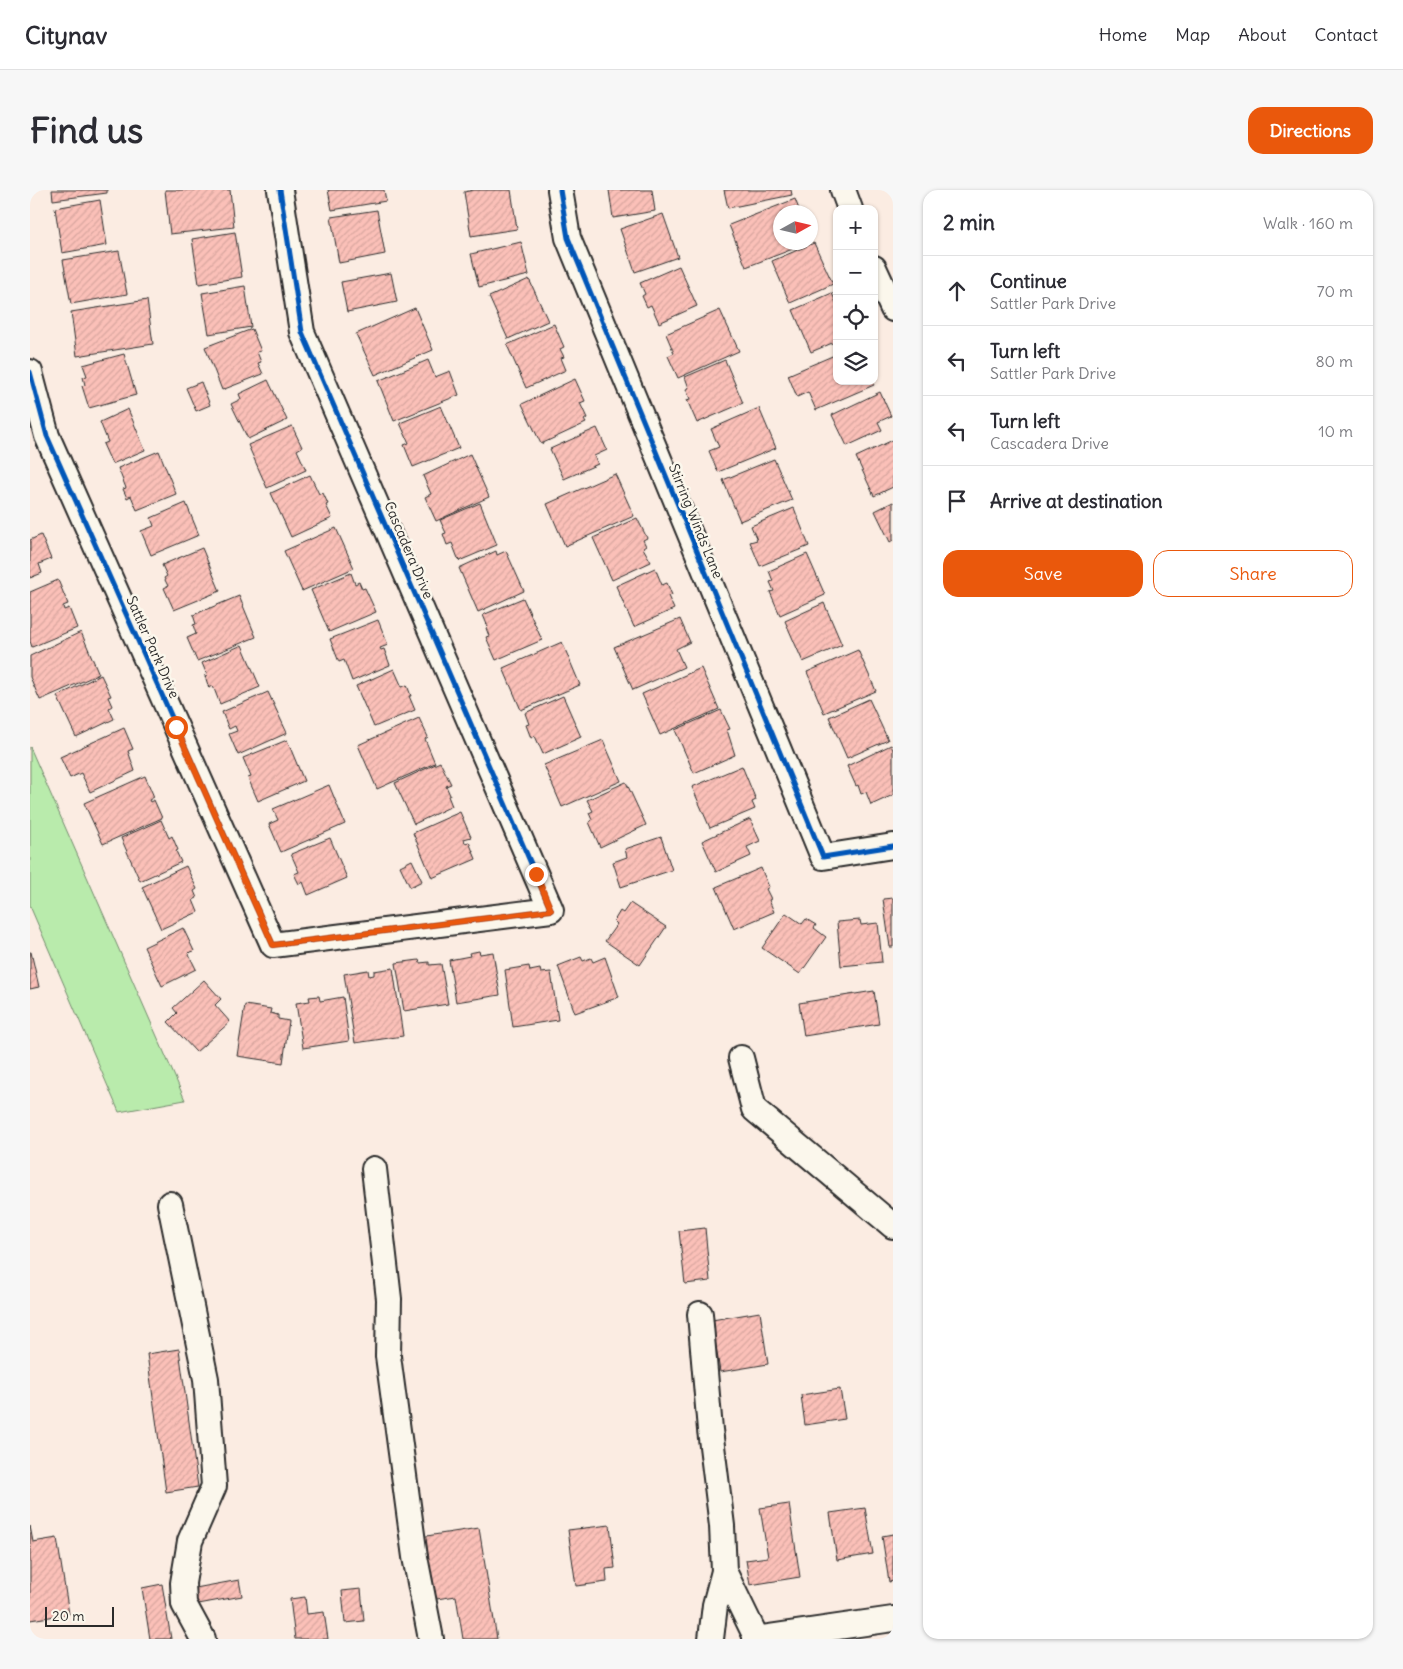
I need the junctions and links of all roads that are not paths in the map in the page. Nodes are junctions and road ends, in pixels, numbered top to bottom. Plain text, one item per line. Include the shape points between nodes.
1 (280, 190) edge
2 (560, 190) edge
3 (842, 190) edge
4 (848, 205) edge
5 (878, 277) edge
6 (893, 309) edge
7 (30, 372) edge
8 (893, 846) edge
9 (551, 910) joint
10 (741, 1058) dead end
11 (374, 1169) dead end
12 (170, 1204) dead end
13 (893, 1226) edge
14 (700, 1314) dead end
15 (724, 1571) junction
16 (893, 1619) edge
17 (203, 1639) edge
18 (431, 1639) edge
19 (711, 1639) edge
20 (756, 1639) edge

1 - 9 street, Cascadera Drive via 302,332
2 - 8 street, Stirring Winds Lane via 568,238 822,857
3 - 4 street
5 - 6 street
7 - 9 street, Sattler Park Drive via 47,436 273,945
10 - 13 street via 754,1109
11 - 18 street via 389,1299 390,1365 415,1556
12 - 17 street via 206,1378 214,1486 190,1541 183,1583 184,1604
14 - 15 street
15 - 19 street
15 - 20 street
16 - 20 street

